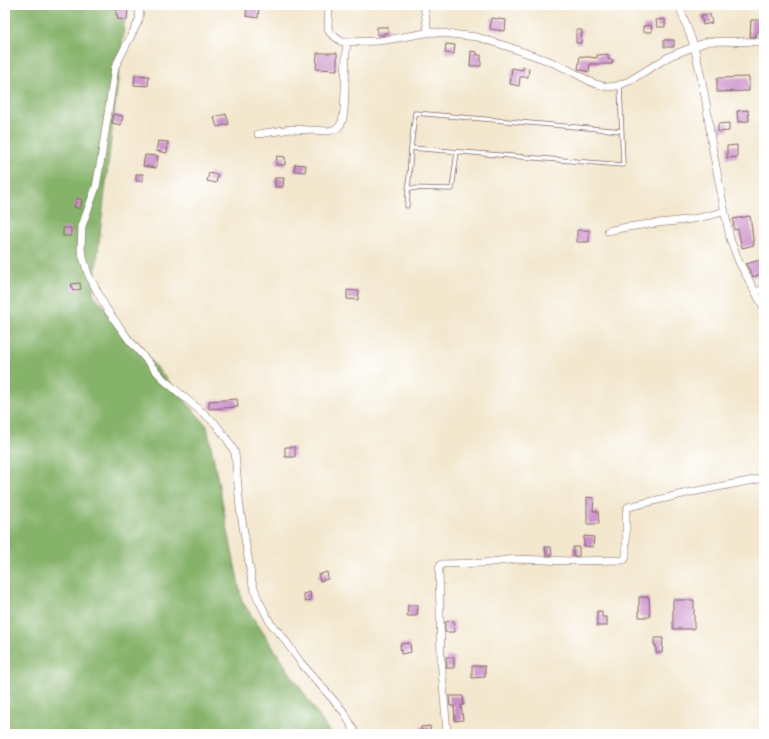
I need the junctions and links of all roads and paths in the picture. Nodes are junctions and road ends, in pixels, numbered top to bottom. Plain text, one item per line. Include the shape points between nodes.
1 (140, 5) edge
2 (329, 5) edge
3 (424, 5) edge
4 (679, 5) edge
5 (428, 32) junction
6 (347, 42) junction
7 (764, 42) edge
8 (692, 47) junction
9 (620, 85) junction
10 (622, 131) junction
11 (258, 134) dead end
12 (411, 148) junction
13 (457, 152) junction
14 (408, 188) junction
15 (406, 206) dead end
16 (721, 212) junction
17 (608, 231) dead end
18 (764, 289) edge
19 (755, 292) junction
20 (764, 308) edge
21 (764, 478) edge
22 (356, 734) edge
23 (447, 734) edge

1 - 22 street via 139,20 115,67 96,187 82,226 81,250 88,274 129,340 164,380 215,423 229,442 235,453 240,508 252,582 258,599 271,624 344,712
2 - 6 street via 330,33 342,42
3 - 5 street
4 - 8 street
5 - 6 street via 386,40
5 - 9 street via 477,37 549,61 601,86
6 - 11 street via 344,111 338,128 328,131 291,129
7 - 8 street via 709,41
8 - 9 street via 670,56
8 - 16 street via 706,102 721,186
9 - 10 lane
10 - 12 lane via 415,113
10 - 13 lane via 623,165
12 - 13 lane
12 - 14 lane
13 - 14 lane via 452,189
14 - 15 lane
16 - 17 street via 688,220 650,223
16 - 19 street via 739,262
18 - 19 street
19 - 20 street
21 - 23 street via 628,507 624,560 516,559 440,564 441,659

